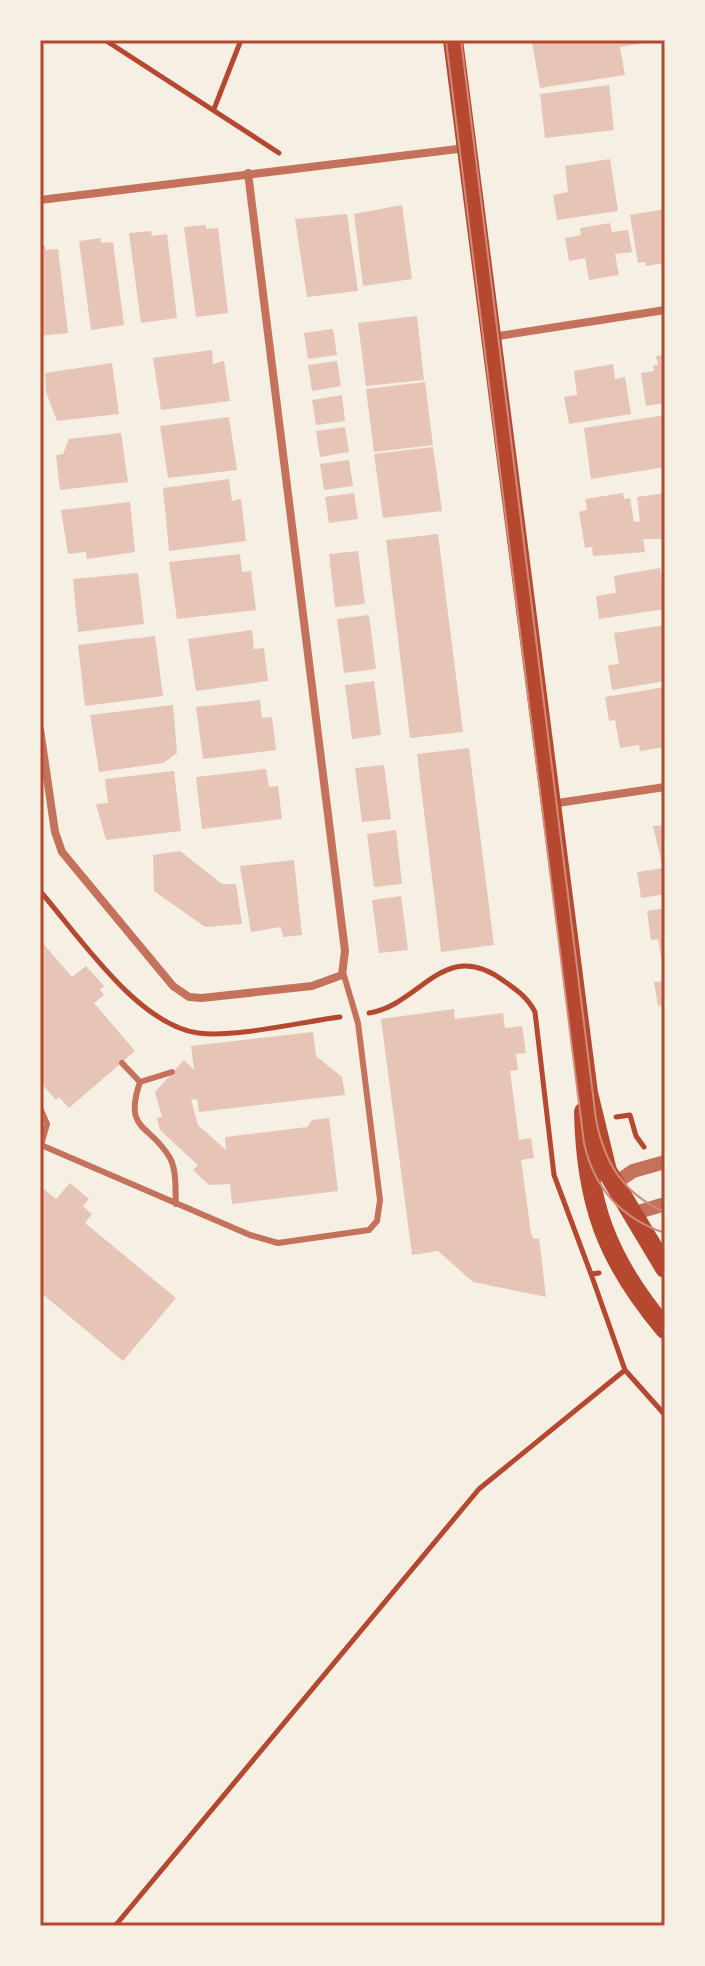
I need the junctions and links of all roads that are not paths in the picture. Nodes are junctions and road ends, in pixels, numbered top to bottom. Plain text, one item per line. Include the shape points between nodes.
1 (453, 40) edge
2 (467, 148) junction
3 (248, 173) junction
4 (40, 200) edge
5 (665, 310) edge
6 (491, 337) junction
7 (40, 729) edge
8 (665, 787) edge
9 (549, 804) junction
10 (343, 972) junction
11 (582, 1056) junction
12 (122, 1063) dead end
13 (172, 1072) dead end
14 (140, 1082) junction
15 (40, 1108) edge
16 (40, 1144) edge
17 (661, 1163) edge
18 (614, 1184) junction
19 (176, 1204) junction
20 (665, 1204) edge
21 (596, 1210) junction
22 (632, 1214) junction
23 (665, 1268) edge
24 (665, 1329) edge

1 - 2 main road
2 - 3 street
2 - 6 main road
3 - 4 street
3 - 10 street via 343,935
5 - 6 street
6 - 9 main road
7 - 10 street via 62,852 173,986 189,997 202,998 312,986 336,980
8 - 9 street
9 - 11 main road
10 - 19 lane via 356,1015 380,1200 373,1228 353,1235 274,1242
11 - 18 main road via 593,1119
11 - 21 main road via 585,1162
12 - 14 lane
13 - 14 lane
14 - 19 lane via 133,1101 135,1118 172,1161
15 - 16 lane via 47,1124
16 - 19 lane
17 - 18 street via 633,1171
18 - 21 main road
18 - 22 main road
20 - 22 street
21 - 22 main road
21 - 24 main road via 623,1271
22 - 23 main road

